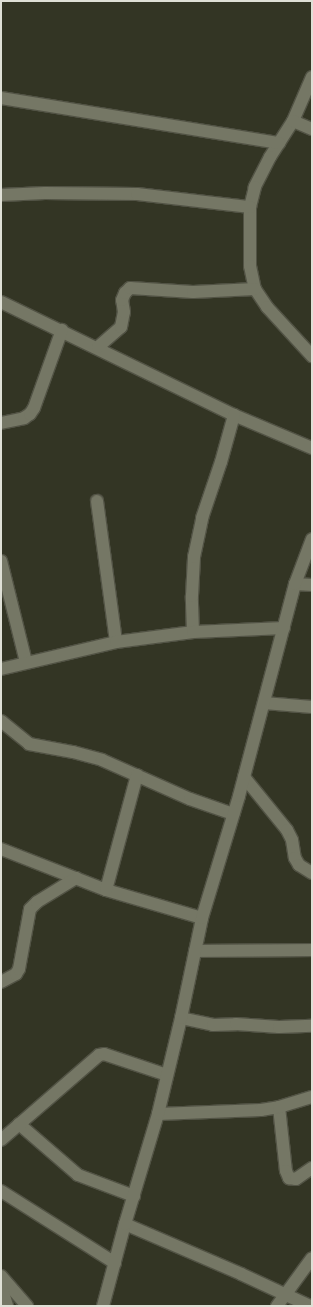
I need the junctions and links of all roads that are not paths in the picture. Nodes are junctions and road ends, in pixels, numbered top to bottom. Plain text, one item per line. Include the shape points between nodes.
1 (312, 77) edge
2 (1, 98) edge
3 (293, 121) junction
4 (312, 129) edge
5 (279, 143) junction
6 (1, 195) edge
7 (250, 207) junction
8 (255, 289) junction
9 (1, 302) edge
10 (62, 330) junction
11 (98, 347) junction
12 (312, 356) edge
13 (234, 415) junction
14 (1, 424) edge
15 (312, 448) edge
16 (97, 501) dead end
17 (312, 539) edge
18 (1, 561) edge
19 (295, 584) junction
20 (312, 585) edge
21 (284, 628) junction
22 (194, 632) junction
23 (116, 642) junction
24 (26, 662) junction
25 (1, 669) edge
26 (264, 703) junction
27 (312, 707) edge
28 (1, 720) edge
29 (137, 775) junction
30 (244, 777) junction
31 (233, 814) junction
32 (1, 849) edge
33 (312, 873) edge
34 (76, 878) junction
35 (106, 890) junction
36 (202, 918) junction
37 (312, 950) edge
38 (195, 951) junction
39 (1, 982) edge
40 (181, 1018) junction
41 (312, 1026) edge
42 (167, 1075) junction
43 (312, 1097) edge
44 (279, 1107) junction
45 (158, 1114) junction
46 (19, 1124) junction
47 (1, 1140) edge
48 (312, 1168) edge
49 (1, 1191) edge
50 (134, 1196) junction
51 (125, 1224) junction
52 (312, 1258) edge
53 (115, 1263) junction
54 (1, 1276) edge
55 (1, 1286) edge
56 (284, 1294) junction
57 (7, 1306) edge
58 (27, 1306) edge
59 (103, 1306) edge
60 (277, 1306) edge
61 (310, 1306) edge

1 - 3 street
2 - 5 street
3 - 4 street
3 - 5 street
5 - 7 street via 255,188
6 - 7 street via 137,194
7 - 8 street via 250,266
8 - 11 street via 193,292 130,288 122,300 124,312 121,327
8 - 12 street via 267,307
9 - 10 street
10 - 11 street
10 - 14 street via 34,408 24,418
11 - 13 street
13 - 15 street
13 - 22 street via 202,518 194,557
16 - 23 street
17 - 19 street
18 - 24 street
19 - 20 street
19 - 21 street
21 - 22 street
21 - 26 street
22 - 23 street
23 - 24 street
24 - 25 street
26 - 27 street
26 - 30 street
28 - 29 street via 29,744 102,760
29 - 31 street via 190,799
29 - 35 street
30 - 31 street
30 - 33 street via 287,830 299,865
31 - 36 street
32 - 34 street
34 - 35 street
34 - 39 street via 30,909 19,970
35 - 36 street
36 - 38 street
37 - 38 street
38 - 40 street
40 - 41 street via 213,1026
40 - 42 street
42 - 45 street
42 - 46 street via 104,1054 93,1060
43 - 44 street
44 - 45 street
44 - 48 street via 289,1178 296,1180
45 - 50 street
46 - 47 street
46 - 50 street via 78,1175
49 - 53 street
50 - 51 street
51 - 53 street
51 - 56 street
52 - 56 street
53 - 59 street
54 - 58 street
55 - 57 street
56 - 60 street
56 - 61 street

